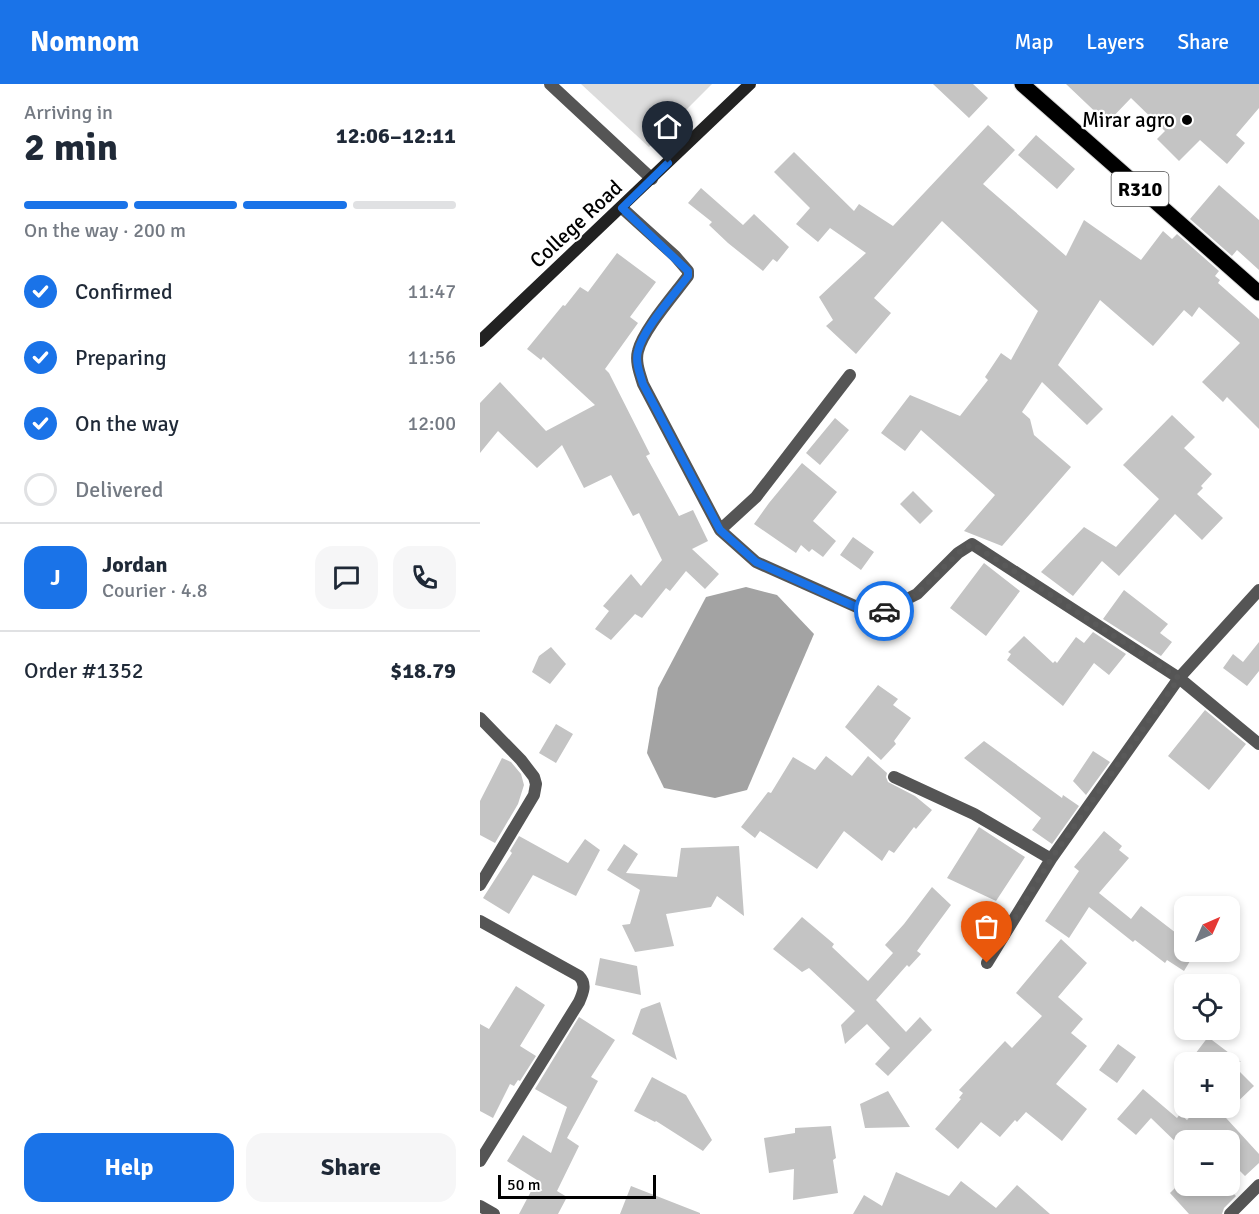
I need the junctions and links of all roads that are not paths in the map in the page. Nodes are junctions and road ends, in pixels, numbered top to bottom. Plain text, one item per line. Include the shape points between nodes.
1 (550, 84) edge
2 (750, 84) edge
3 (1022, 84) edge
4 (652, 179) junction
5 (622, 208) junction
6 (1259, 293) edge
7 (480, 341) edge
8 (850, 375) dead end
9 (720, 530) junction
10 (1259, 590) edge
11 (1179, 678) junction
12 (480, 718) edge
13 (1259, 744) edge
14 (894, 777) dead end
15 (1051, 859) junction
16 (480, 885) edge
17 (480, 921) edge
18 (987, 963) dead end
19 (480, 1161) edge
20 (1259, 1185) edge
21 (480, 1206) edge
22 (1233, 1213) edge
23 (494, 1214) edge

1 - 4 street
2 - 4 main road, College Road
3 - 6 main road, R310
4 - 5 main road, College Road
5 - 7 main road, College Road
5 - 9 street via 688,271 642,339 637,353 638,369
8 - 9 street via 756,497
9 - 11 street via 756,562 874,615 917,594 972,544
10 - 11 street
11 - 13 street
11 - 15 street
12 - 16 street via 527,768 536,784 534,795
14 - 15 street via 974,813
15 - 18 street
17 - 19 street via 579,976 584,990
20 - 22 street
21 - 23 street

